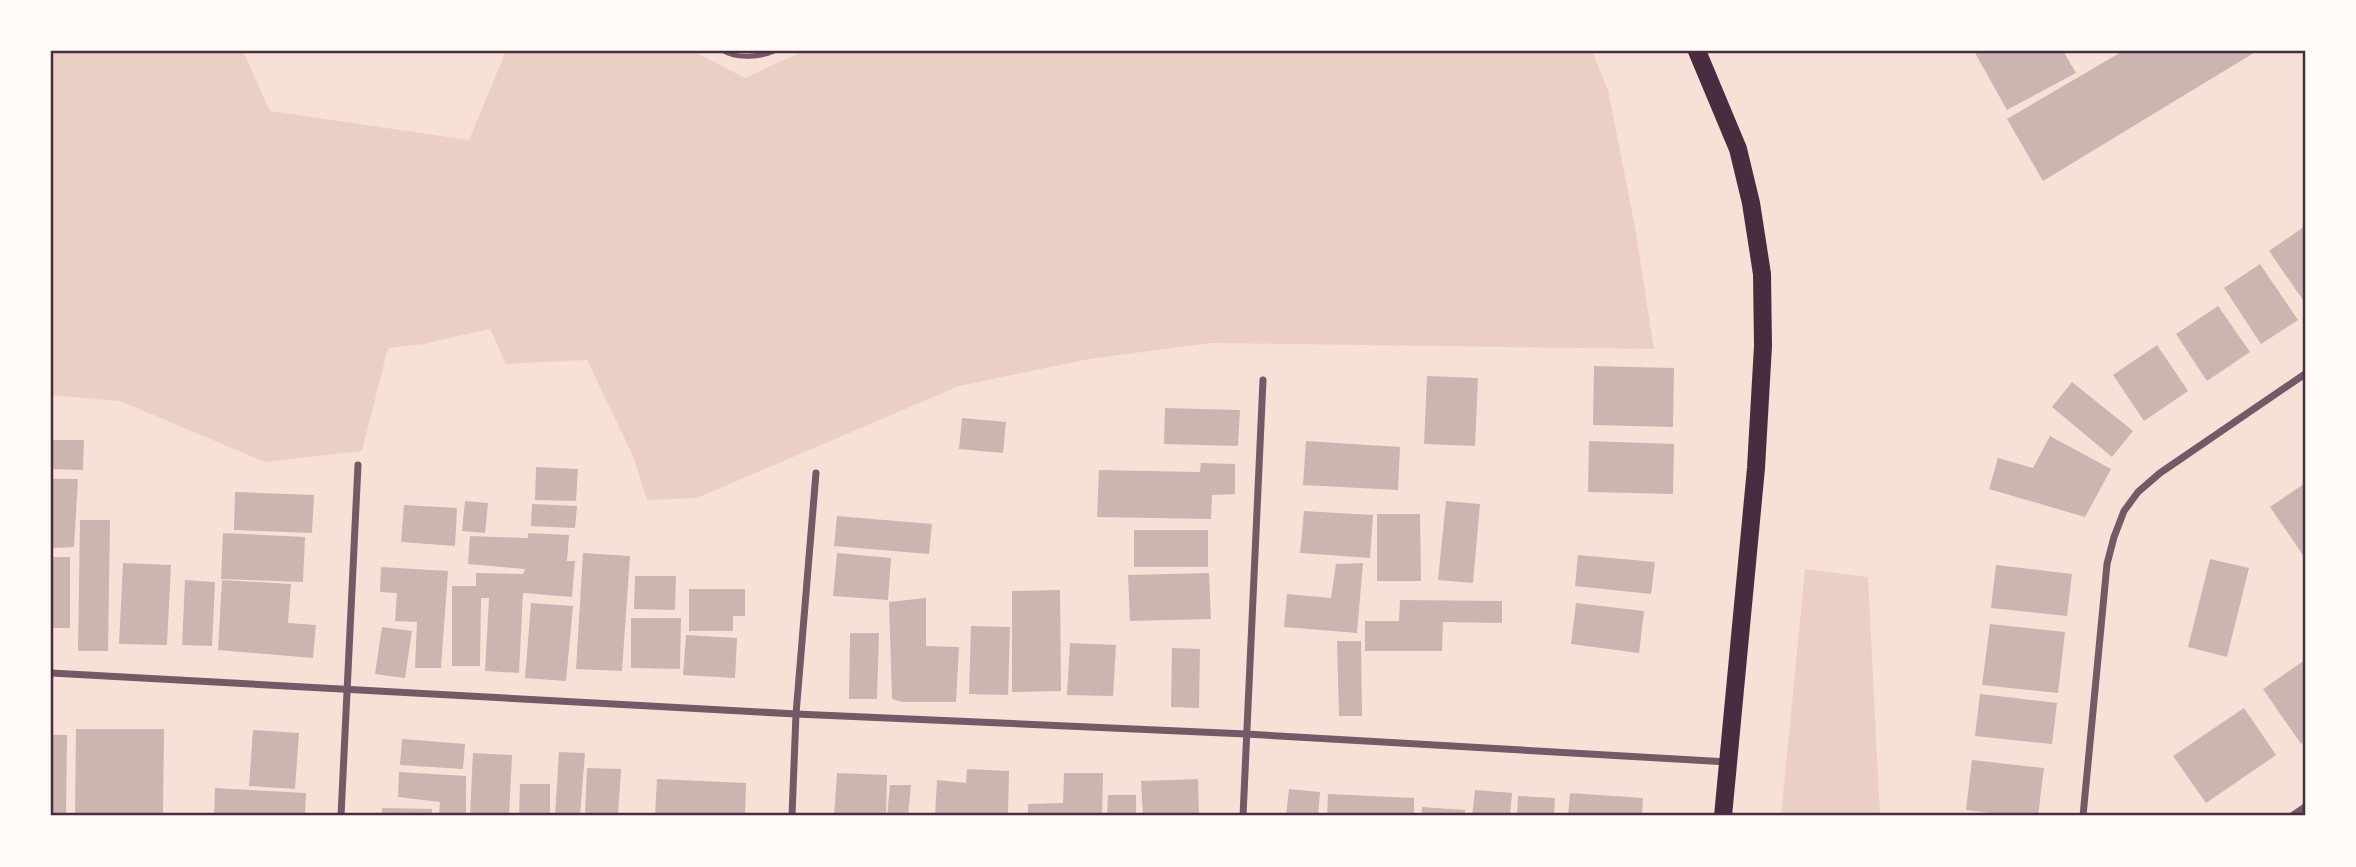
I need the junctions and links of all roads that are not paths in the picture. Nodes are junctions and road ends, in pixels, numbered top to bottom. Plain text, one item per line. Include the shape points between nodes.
1 (724, 51) edge
2 (774, 51) edge
3 (1697, 51) edge
4 (2305, 374) edge
5 (1263, 380) dead end
6 (358, 466) dead end
7 (816, 473) dead end
8 (51, 673) edge
9 (346, 689) junction
10 (796, 714) junction
11 (1247, 734) junction
12 (1728, 762) junction
13 (2305, 807) edge
14 (341, 816) edge
15 (792, 816) edge
16 (1243, 816) edge
17 (1723, 816) edge
18 (2084, 816) edge
19 (2292, 816) edge

1 - 2 lane via 765,55
3 - 12 main road via 1738,149 1762,274 1756,468
4 - 18 street via 2160,472 2124,511 2107,564
5 - 11 street
6 - 9 street
7 - 10 street
8 - 9 street
9 - 10 street
9 - 14 street
10 - 11 street
10 - 15 street
11 - 12 street
11 - 16 street
12 - 17 main road
13 - 19 street

